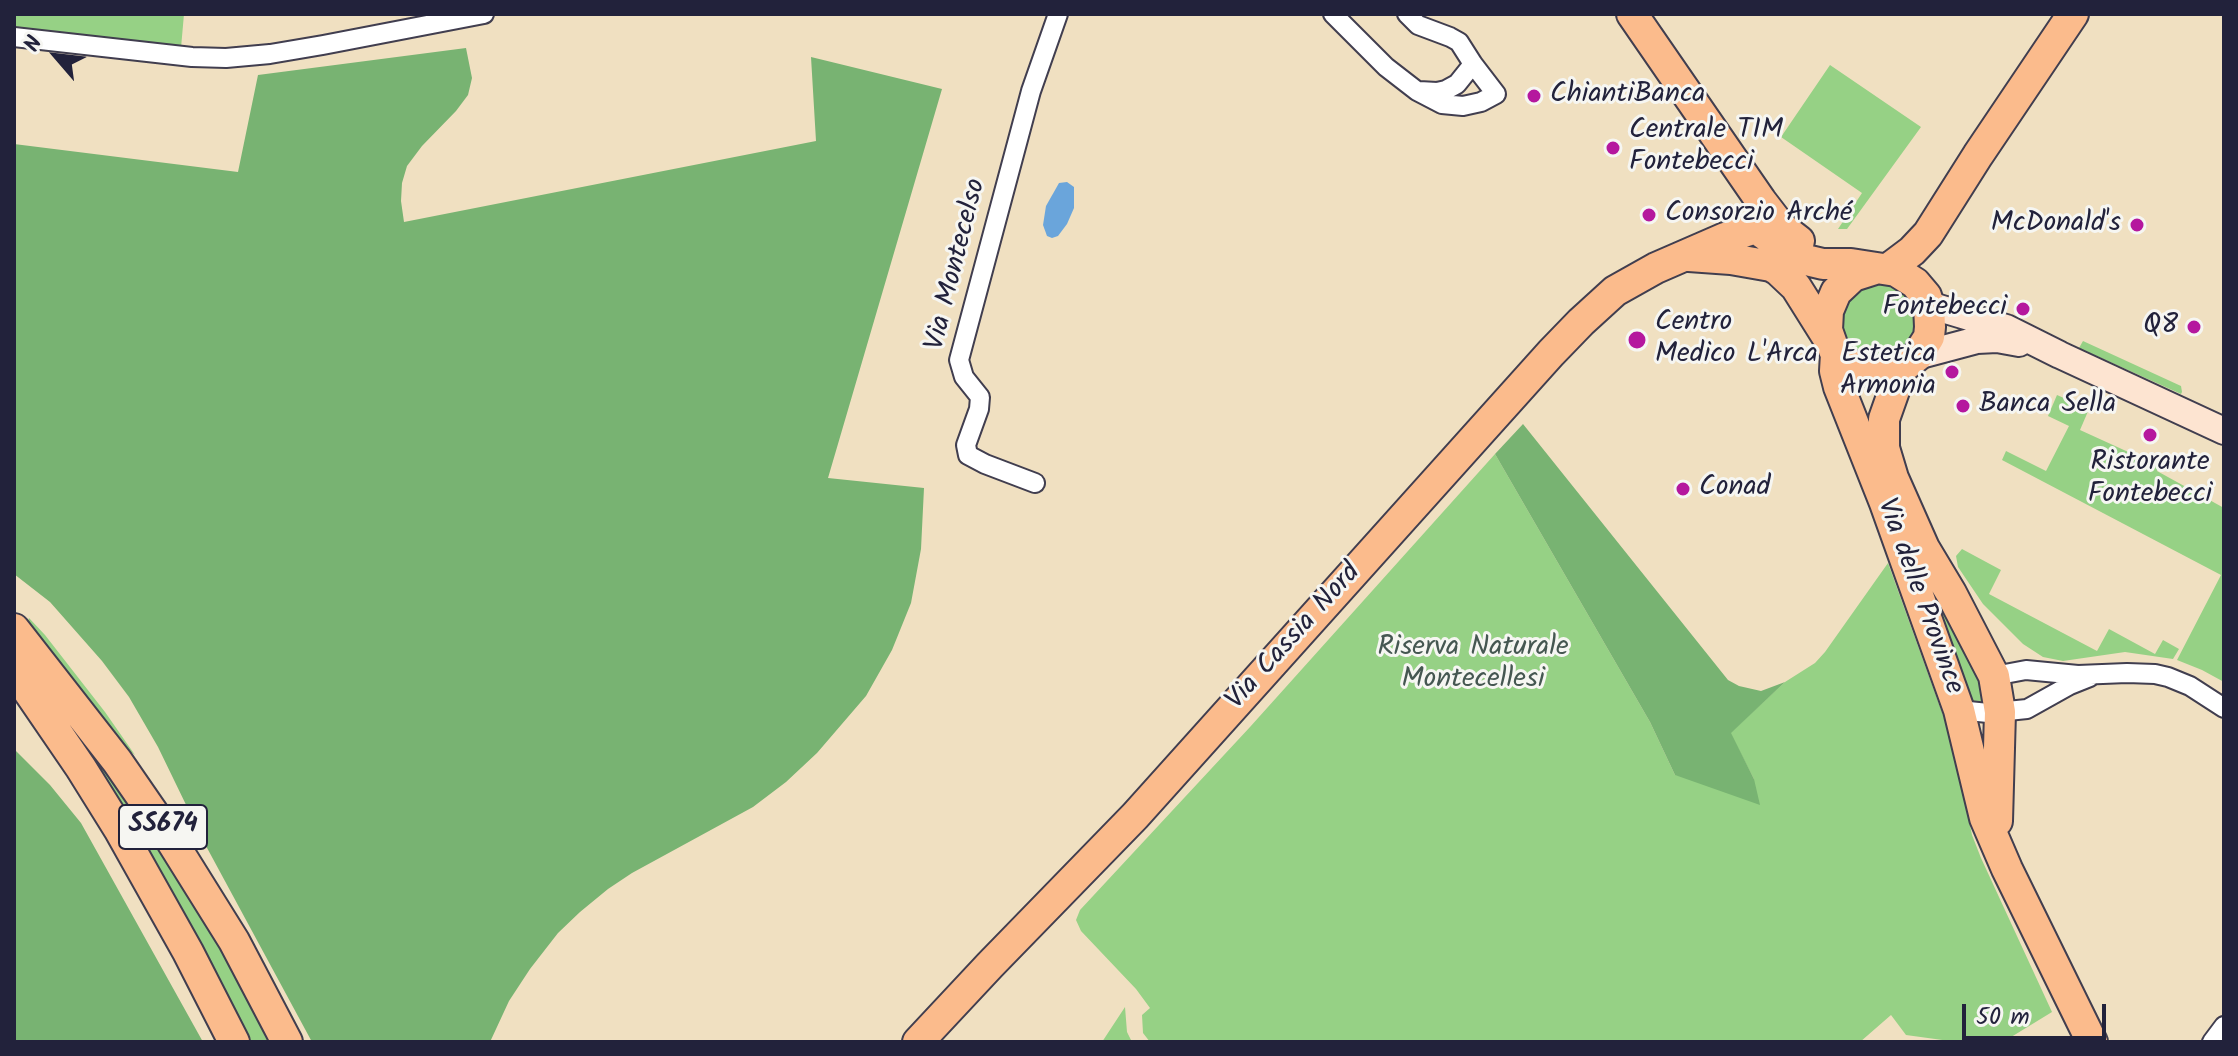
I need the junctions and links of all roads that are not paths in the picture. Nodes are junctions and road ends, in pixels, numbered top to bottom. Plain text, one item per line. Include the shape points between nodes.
1 (484, 14) edge
2 (1058, 14) edge
3 (1333, 14) edge
4 (1407, 14) edge
5 (1632, 14) edge
6 (2073, 14) edge
7 (14, 37) edge
8 (1473, 64) junction
9 (1417, 91) junction
10 (1745, 178) junction
11 (1749, 230) junction
12 (1928, 234) junction
13 (1687, 256) junction
14 (1771, 266) junction
15 (1872, 267) junction
16 (1925, 297) junction
17 (1833, 348) junction
18 (2060, 355) junction
19 (1910, 362) junction
20 (2224, 431) edge
21 (1035, 483) dead end
22 (14, 629) edge
23 (14, 670) edge
24 (2096, 675) junction
25 (1994, 676) junction
26 (2224, 708) edge
27 (1959, 710) junction
28 (2014, 710) junction
29 (1996, 843) junction
30 (2224, 1026) edge
31 (234, 1042) edge
32 (287, 1042) edge
33 (918, 1042) edge
34 (2092, 1042) edge
35 (2212, 1042) edge

1 - 7 street via 226,58
2 - 21 street, Via Montecelso via 1031,91 959,360 964,377 980,397 968,455
3 - 9 street
4 - 8 street via 1418,25 1459,42
5 - 10 main road
6 - 12 main road
8 - 9 street via 1446,90
8 - 9 street via 1496,94 1452,106
10 - 11 main road
10 - 15 main road via 1787,232 1814,250
11 - 13 main road, Via Cassia Nord
11 - 14 main road
11 - 15 main road via 1760,231 1806,260
12 - 15 main road via 1912,251
12 - 16 main road via 1923,254
13 - 14 main road, Via Cassia Nord
13 - 33 main road, Via Cassia Nord via 1615,291 1561,342 1145,806
14 - 17 main road via 1791,281
15 - 16 main road via 1903,274
15 - 17 main road via 1836,292 1828,311
16 - 18 main road
16 - 19 main road via 1931,316 1929,337
17 - 19 main road via 1852,366 1872,373 1893,372
17 - 27 main road, Via delle Province via 1845,403
18 - 19 main road via 1997,339 1977,340
18 - 20 main road
19 - 25 main road, Via delle Province via 1884,419 1886,458 1924,548
22 - 32 main road, SS674 via 166,832 234,941
23 - 31 main road, SS674 via 119,829
24 - 25 street via 2026,670
24 - 26 street via 2168,677
24 - 28 street
25 - 28 main road, Via delle Province
27 - 28 street
27 - 29 main road, Via delle Province
28 - 29 main road, Via delle Province via 2000,751
29 - 34 main road, Via delle Province
30 - 35 street

